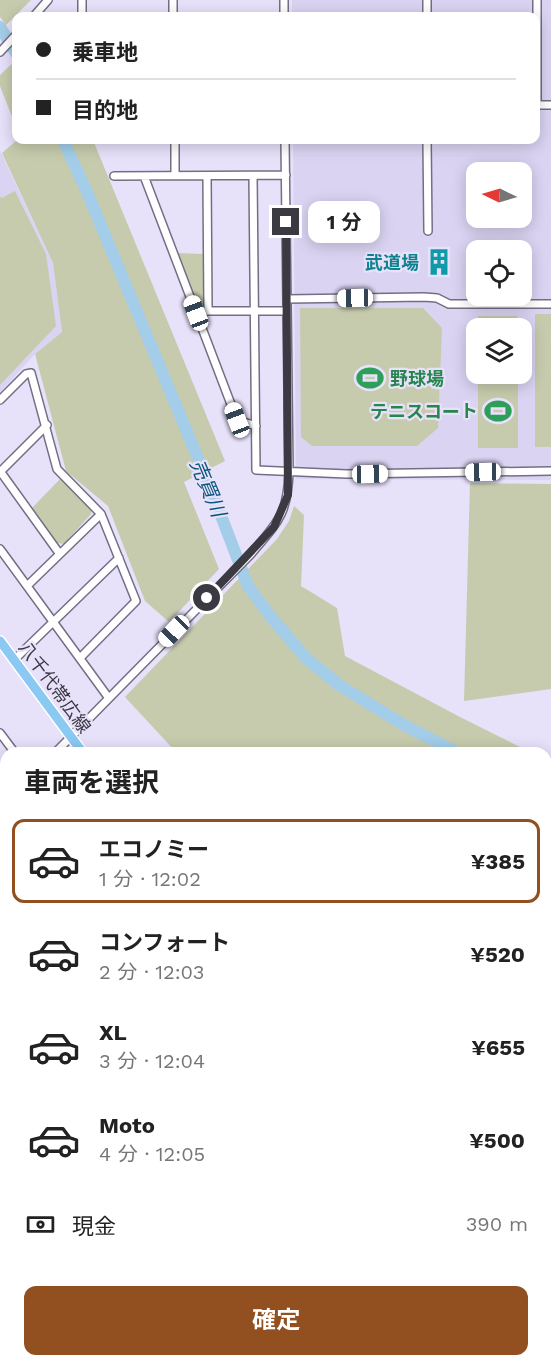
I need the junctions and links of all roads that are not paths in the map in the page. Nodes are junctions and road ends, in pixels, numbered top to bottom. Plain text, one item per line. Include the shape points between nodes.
1 (48, 0) edge
2 (38, 12) edge
3 (12, 39) edge
4 (0, 52) edge
5 (175, 144) edge
6 (285, 144) edge
7 (427, 144) edge
8 (175, 175) junction
9 (286, 175) junction
10 (114, 176) dead end
11 (144, 176) junction
12 (207, 176) junction
13 (252, 176) junction
14 (428, 231) dead end
15 (287, 299) junction
16 (551, 304) edge
17 (208, 310) junction
18 (255, 311) junction
19 (287, 311) junction
20 (196, 313) junction
21 (0, 400) edge
22 (47, 425) junction
23 (256, 426) junction
24 (0, 471) edge
25 (289, 471) junction
26 (551, 471) edge
27 (101, 514) junction
28 (0, 549) edge
29 (59, 553) junction
30 (119, 558) junction
31 (27, 586) junction
32 (54, 622) junction
33 (0, 641) edge
34 (80, 658) junction
35 (14, 660) junction
36 (108, 697) junction
37 (0, 733) edge
38 (70, 737) junction
39 (10, 747) edge
40 (60, 747) edge
41 (78, 747) edge

1 - 2 street
3 - 4 street
5 - 8 street
6 - 9 street
7 - 14 street
8 - 11 street
8 - 12 street
9 - 13 street
9 - 15 street
10 - 11 street
11 - 20 street
12 - 13 street
12 - 17 street
13 - 18 street
15 - 16 street via 424,297 449,304
15 - 19 street
17 - 18 street
17 - 20 street
18 - 19 street
18 - 23 street
19 - 25 street
20 - 23 street via 237,420
21 - 22 street via 31,373
22 - 24 street
22 - 27 street via 57,469
23 - 25 street via 256,470
24 - 29 street
25 - 26 street
25 - 36 street via 288,495 274,527
27 - 29 street
27 - 30 street
28 - 31 street
29 - 31 street
30 - 32 street
30 - 34 street via 136,601
31 - 32 street
32 - 34 street
32 - 35 street
33 - 35 main road, 八千代帯広線
34 - 36 street
35 - 38 main road, 八千代帯広線
36 - 38 street
37 - 39 street
38 - 40 street
38 - 41 main road, 八千代帯広線

